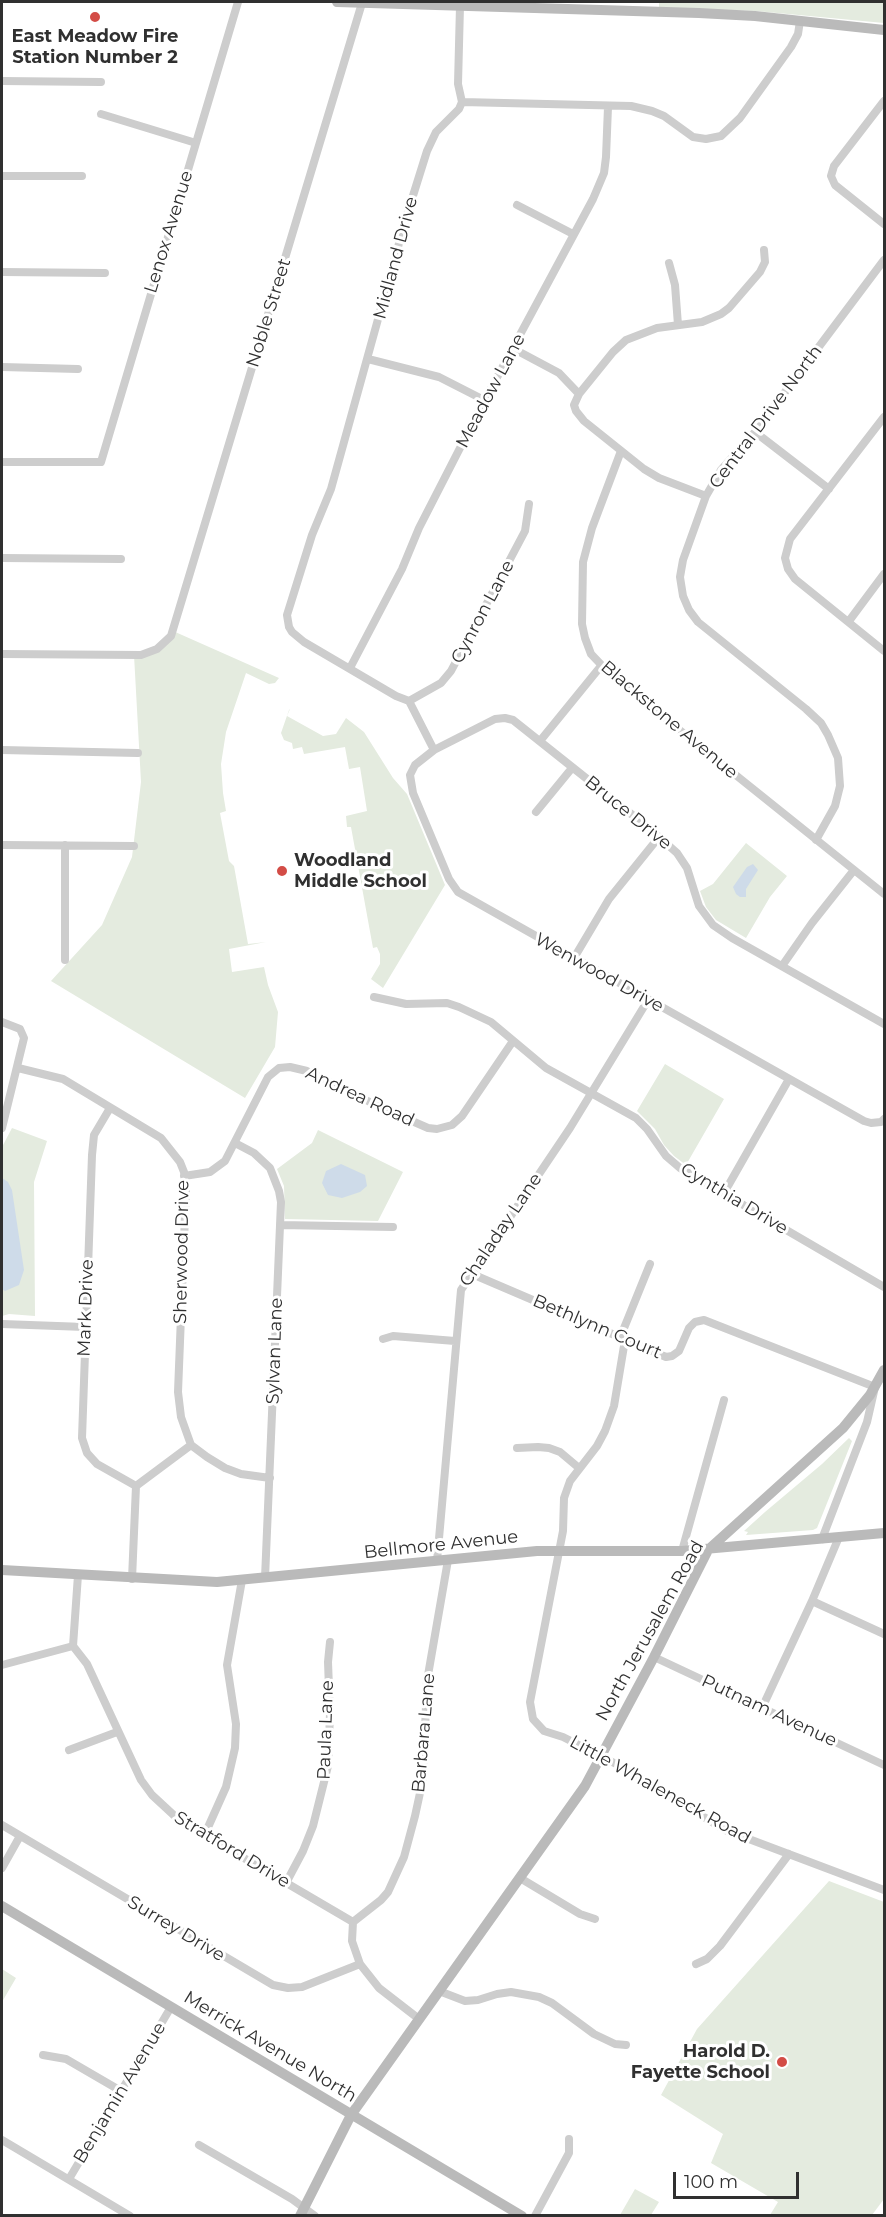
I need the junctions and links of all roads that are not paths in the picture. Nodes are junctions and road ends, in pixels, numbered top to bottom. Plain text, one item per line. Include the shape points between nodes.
1 (238, 2) edge
2 (337, 2) edge
3 (362, 3) junction
4 (448, 4) edge
5 (460, 6) junction
6 (800, 21) junction
7 (885, 30) edge
8 (2, 81) edge
9 (101, 82) dead end
10 (885, 100) edge
11 (462, 102) junction
12 (608, 107) junction
13 (100, 114) dead end
14 (196, 143) junction
15 (2, 176) edge
16 (82, 176) dead end
17 (517, 206) dead end
18 (885, 224) edge
19 (573, 234) junction
20 (764, 250) dead end
21 (885, 260) edge
22 (669, 263) dead end
23 (2, 272) edge
24 (105, 273) dead end
25 (678, 325) junction
26 (514, 349) junction
27 (368, 359) junction
28 (2, 367) edge
29 (78, 369) dead end
30 (579, 394) junction
31 (486, 401) junction
32 (885, 417) edge
33 (755, 432) junction
34 (621, 451) junction
35 (2, 462) edge
36 (829, 489) junction
37 (706, 496) junction
38 (529, 504) dead end
39 (2, 558) edge
40 (121, 559) dead end
41 (885, 574) edge
42 (849, 621) junction
43 (885, 651) edge
44 (2, 654) edge
45 (601, 666) junction
46 (350, 668) junction
47 (409, 701) junction
48 (540, 741) junction
49 (2, 750) edge
50 (434, 750) junction
51 (138, 753) dead end
52 (572, 768) junction
53 (536, 812) dead end
54 (659, 837) junction
55 (816, 840) junction
56 (2, 844) edge
57 (65, 845) junction
58 (134, 846) dead end
59 (854, 870) junction
60 (885, 894) edge
61 (574, 958) junction
62 (65, 960) dead end
63 (783, 966) junction
64 (374, 997) dead end
65 (648, 1000) junction
66 (2, 1022) edge
67 (885, 1024) edge
68 (513, 1041) junction
69 (18, 1068) junction
70 (789, 1079) junction
71 (591, 1093) junction
72 (110, 1108) junction
73 (885, 1119) edge
74 (2, 1128) edge
75 (235, 1143) junction
76 (184, 1176) junction
77 (724, 1193) junction
78 (280, 1225) junction
79 (393, 1227) dead end
80 (650, 1264) dead end
81 (472, 1274) junction
82 (885, 1287) edge
83 (2, 1324) edge
84 (85, 1327) junction
85 (383, 1339) dead end
86 (623, 1339) junction
87 (455, 1341) junction
88 (885, 1370) edge
89 (874, 1387) junction
90 (724, 1400) dead end
91 (191, 1445) junction
92 (517, 1449) dead end
93 (579, 1468) junction
94 (270, 1478) junction
95 (136, 1486) junction
96 (885, 1533) edge
97 (839, 1538) junction
98 (822, 1539) junction
99 (708, 1550) junction
100 (559, 1551) junction
101 (682, 1551) junction
102 (442, 1561) junction
103 (2, 1570) edge
104 (78, 1575) junction
105 (265, 1578) junction
106 (132, 1579) junction
107 (242, 1580) junction
108 (812, 1601) junction
109 (885, 1634) edge
110 (330, 1642) dead end
111 (73, 1646) junction
112 (654, 1657) junction
113 (2, 1665) edge
114 (762, 1708) junction
115 (117, 1732) junction
116 (69, 1750) dead end
117 (601, 1755) junction
118 (885, 1765) edge
119 (2, 1826) edge
120 (205, 1834) junction
121 (20, 1836) junction
122 (789, 1854) junction
123 (2, 1868) edge
124 (520, 1878) junction
125 (286, 1883) junction
126 (885, 1890) edge
127 (2, 1906) edge
128 (595, 1918) dead end
129 (352, 1922) junction
130 (360, 1964) junction
131 (696, 1964) dead end
132 (440, 1991) junction
133 (171, 2007) junction
134 (419, 2019) junction
135 (626, 2045) dead end
136 (43, 2055) dead end
137 (121, 2091) junction
138 (351, 2115) junction
139 (569, 2139) dead end
140 (2, 2140) edge
141 (199, 2145) dead end
142 (69, 2180) junction
143 (301, 2212) edge
144 (130, 2216) edge
145 (315, 2216) edge
146 (522, 2216) edge
147 (535, 2216) edge

1 - 14 street, Lenox Avenue
2 - 3 main road
3 - 4 main road
3 - 44 street, Noble Street via 168,640 147,654
4 - 5 main road
5 - 6 main road via 699,13
5 - 11 street via 458,84
6 - 7 main road
6 - 12 street via 791,47 734,126 721,136 693,137 652,111 631,106
8 - 9 street
10 - 18 street via 834,166 831,176 835,185
11 - 12 street
11 - 27 street, Midland Drive via 436,132 427,151
12 - 19 street, Meadow Lane via 604,173
13 - 14 street
14 - 35 street, Lenox Avenue via 101,462
15 - 16 street
17 - 19 street
19 - 26 street, Meadow Lane
20 - 25 street via 765,262 760,272 729,308 711,319
21 - 33 street, Central Drive North
22 - 25 street
23 - 24 street
25 - 30 street via 626,340
26 - 30 street via 559,374
26 - 31 street, Meadow Lane
27 - 31 street via 439,377
27 - 46 street, Midland Drive via 331,489 287,615 292,632
28 - 29 street
30 - 34 street via 574,405 576,411
31 - 46 street, Meadow Lane
32 - 36 street
33 - 36 street
33 - 37 street, Central Drive North via 721,470
34 - 37 street via 659,478
34 - 45 street, Blackstone Avenue via 583,562 583,631 591,654
36 - 42 street via 790,539 785,558 795,579
37 - 55 street, Central Drive North via 683,560 683,596 698,622 806,709 828,735 838,758 840,786 836,806
38 - 47 street, Cynron Lane via 525,531 452,671 441,683
39 - 40 street
41 - 42 street
42 - 43 street
45 - 48 street
45 - 55 street, Blackstone Avenue
46 - 47 street, Midland Drive
47 - 50 street
48 - 50 street, Bruce Drive via 505,718 495,719
48 - 52 street, Bruce Drive
49 - 51 street
50 - 61 street, Wenwood Drive via 415,765 411,783 453,885 475,904
52 - 53 street
52 - 54 street, Bruce Drive
54 - 61 street via 604,906
54 - 63 street, Bruce Drive via 682,860 699,906 713,925
55 - 59 street, Blackstone Avenue
56 - 57 street
57 - 58 street
57 - 62 street
59 - 60 street, Blackstone Avenue
59 - 63 street
61 - 65 street, Wenwood Drive
63 - 67 street, Bruce Drive
64 - 68 street, Cynthia Drive via 459,1006 491,1022
65 - 70 street, Wenwood Drive
65 - 71 street, Chaladay Lane
66 - 69 street via 23,1034
68 - 71 street, Cynthia Drive via 546,1068
68 - 75 street, Andrea Road via 462,1116 447,1127 428,1128 307,1071 290,1067 279,1068 268,1077
69 - 72 street, Sherwood Drive via 63,1079
69 - 74 street
70 - 73 street, Wenwood Drive via 864,1121
70 - 77 street
71 - 77 street, Cynthia Drive via 636,1118 673,1162
71 - 81 street, Chaladay Lane
72 - 76 street, Sherwood Drive via 161,1138 180,1162
72 - 84 street, Mark Drive via 94,1135
75 - 76 street, Andrea Road via 225,1161 210,1172
75 - 78 street, Sylvan Lane via 261,1158 274,1175
76 - 91 street, Sherwood Drive via 178,1392 181,1417
77 - 82 street, Cynthia Drive
78 - 79 street
78 - 94 street, Sylvan Lane
80 - 86 street, Little Whaleneck Road
81 - 86 street, Bethlynn Court
81 - 87 street, Chaladay Lane via 459,1295
83 - 84 street
84 - 95 street, Mark Drive via 81,1420 84,1446 97,1464
85 - 87 street via 393,1336
86 - 89 street, Bethlynn Court via 672,1356 679,1351 688,1328 704,1320
86 - 93 street, Little Whaleneck Road via 614,1406 597,1446
87 - 102 street, Chaladay Lane
88 - 89 main road, North Jerusalem Road
89 - 98 street via 867,1422
89 - 99 main road, North Jerusalem Road via 830,1442
90 - 101 street
91 - 94 street via 225,1468
91 - 95 street
92 - 93 street via 549,1448
93 - 100 street, Little Whaleneck Road via 564,1498
94 - 105 street, Sylvan Lane
95 - 106 street
96 - 97 main road, Bellmore Avenue
97 - 98 main road, Bellmore Avenue
97 - 108 street
98 - 99 main road, Bellmore Avenue
99 - 101 main road, Bellmore Avenue
99 - 112 main road, North Jerusalem Road
100 - 101 main road, Bellmore Avenue
100 - 102 main road, Bellmore Avenue
100 - 117 street, Little Whaleneck Road via 530,1702 533,1719 544,1731
102 - 105 main road, Bellmore Avenue
102 - 129 street, Barbara Lane via 427,1681 423,1779 415,1816 404,1857 388,1892
103 - 104 main road, Bellmore Avenue
104 - 106 main road, Bellmore Avenue
104 - 111 street
105 - 107 main road, Bellmore Avenue
106 - 107 main road, Bellmore Avenue
107 - 120 street via 227,1665 236,1725 234,1748 226,1787
108 - 109 street
108 - 114 street
110 - 125 street, Paula Lane via 328,1766 313,1826
111 - 113 street
111 - 115 street, Stratford Drive via 87,1664
112 - 114 street, Putnam Avenue
112 - 117 main road, North Jerusalem Road
114 - 118 street, Putnam Avenue
115 - 116 street
115 - 120 street, Stratford Drive via 152,1795 169,1812
117 - 122 street, Little Whaleneck Road via 725,1830
117 - 124 main road, North Jerusalem Road via 585,1786
119 - 121 street, Surrey Drive
120 - 125 street, Stratford Drive
121 - 123 street
121 - 130 street, Surrey Drive via 273,1985 302,1987
122 - 126 street, Little Whaleneck Road
122 - 131 street via 720,1946
124 - 128 street via 580,1914
124 - 132 main road, North Jerusalem Road
125 - 129 street, Stratford Drive
127 - 133 main road, Merrick Avenue North
129 - 130 street via 352,1941
130 - 134 street via 379,1988
132 - 134 main road, North Jerusalem Road
132 - 135 street via 465,2001 511,1992 531,1995 552,2003 607,2041
133 - 137 street, Benjamin Avenue
133 - 138 main road, Merrick Avenue North
134 - 138 main road, North Jerusalem Road
136 - 137 street via 66,2059
137 - 142 street, Benjamin Avenue
138 - 143 main road, North Jerusalem Road
138 - 146 main road, Merrick Avenue North
139 - 147 street via 569,2153
140 - 142 street
141 - 143 street via 292,2199
142 - 144 street
143 - 145 street

